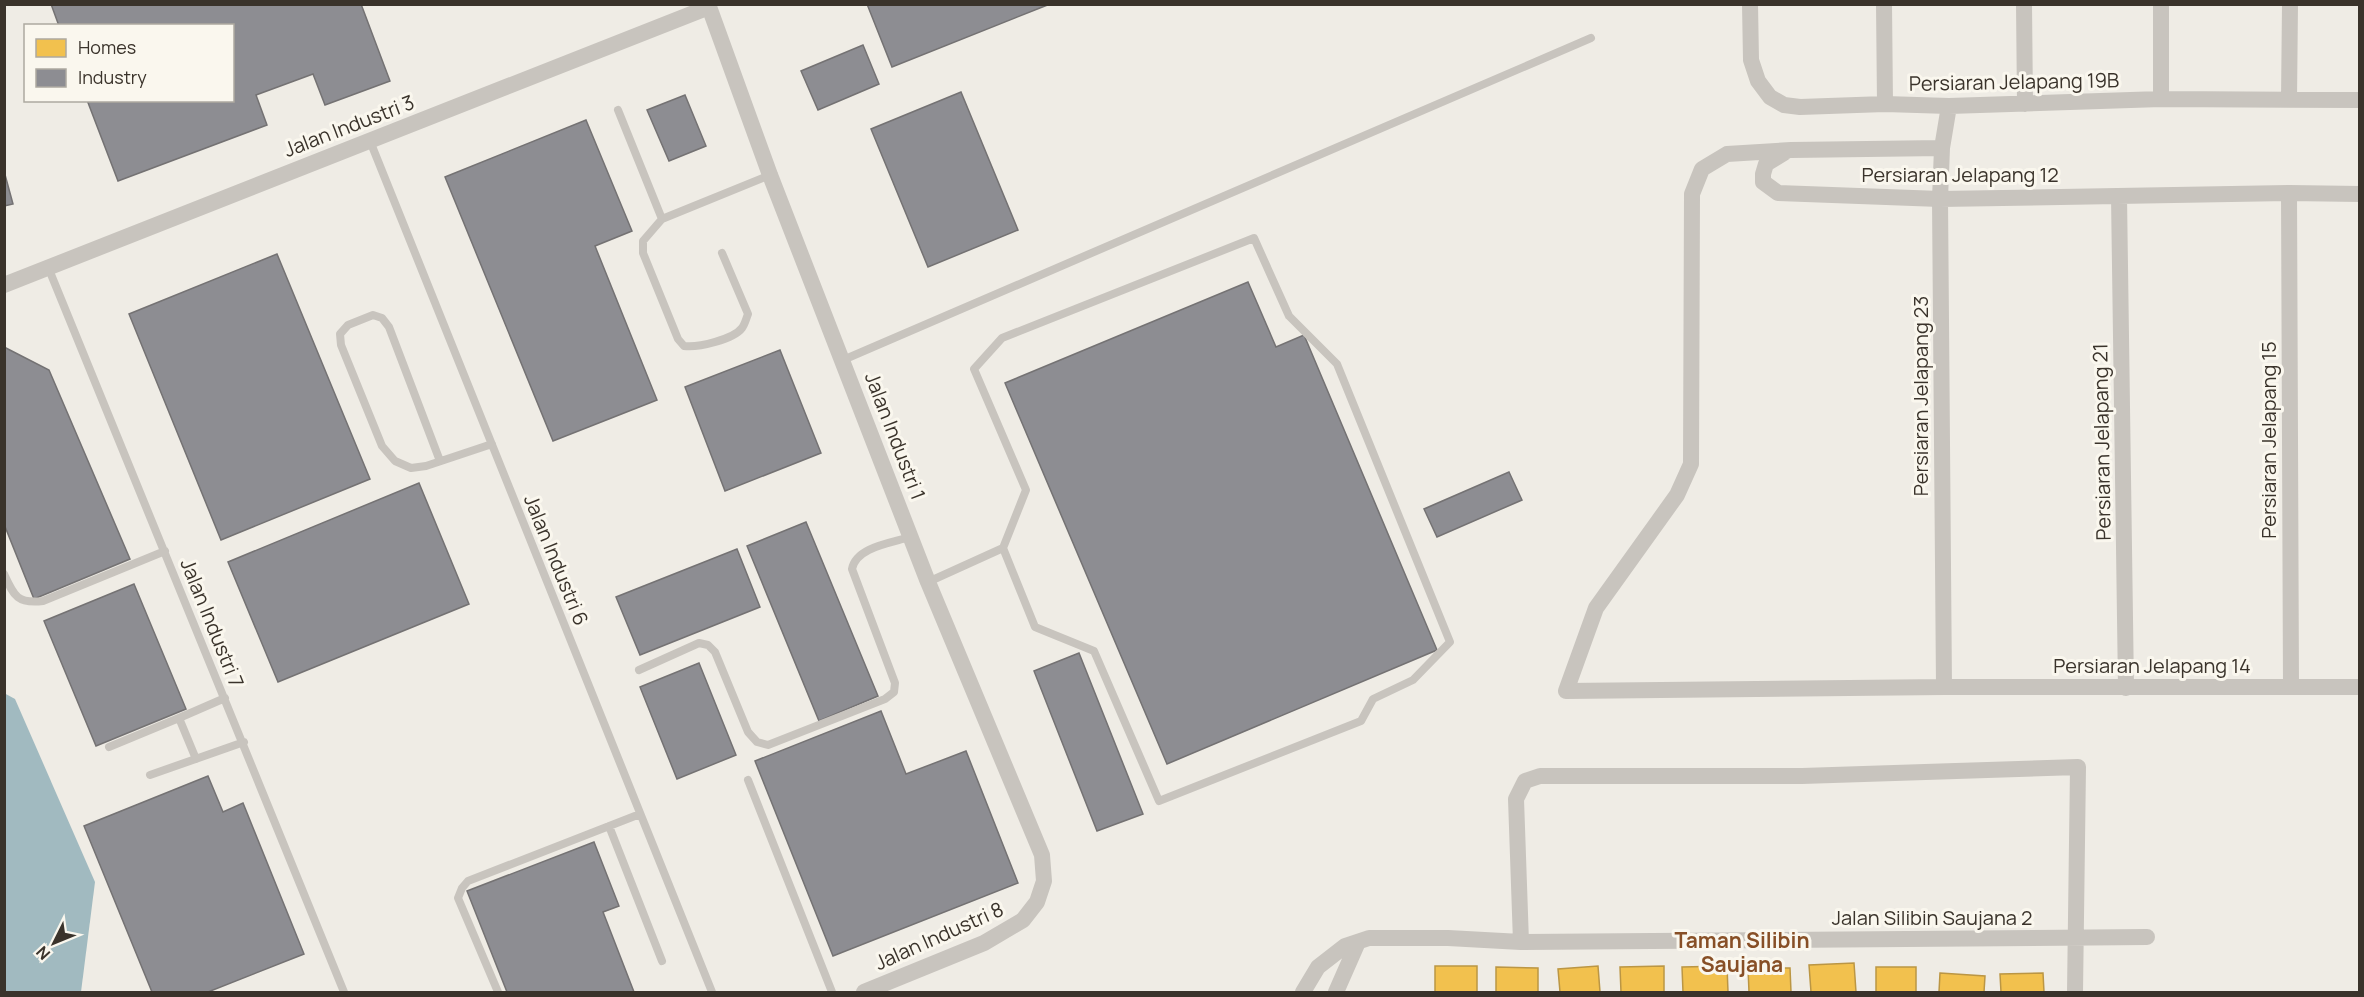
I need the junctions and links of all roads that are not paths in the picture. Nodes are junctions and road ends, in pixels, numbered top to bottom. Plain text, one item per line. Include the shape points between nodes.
1 (1750, 4) edge
2 (1884, 4) edge
3 (2024, 4) edge
4 (2161, 4) edge
5 (2290, 4) edge
6 (708, 6) edge
7 (1591, 38) dead end
8 (2162, 99) junction
9 (2289, 100) junction
10 (2360, 100) edge
11 (1885, 104) junction
12 (2025, 104) junction
13 (1949, 106) junction
14 (618, 110) dead end
15 (370, 141) junction
16 (1942, 148) junction
17 (1791, 150) junction
18 (770, 175) junction
19 (2289, 193) junction
20 (2360, 194) edge
21 (2119, 196) junction
22 (1940, 198) junction
23 (662, 219) junction
24 (722, 253) dead end
25 (48, 267) junction
26 (4, 285) edge
27 (843, 360) junction
28 (492, 444) junction
29 (440, 461) junction
30 (910, 537) junction
31 (1003, 549) junction
32 (165, 551) junction
33 (4, 574) edge
34 (928, 582) junction
35 (639, 670) dead end
36 (1944, 687) junction
37 (2291, 687) junction
38 (2360, 687) edge
39 (2126, 688) junction
40 (225, 698) junction
41 (179, 718) junction
42 (244, 742) junction
43 (109, 747) dead end
44 (196, 759) junction
45 (150, 775) dead end
46 (747, 780) dead end
47 (640, 814) junction
48 (609, 826) junction
49 (1044, 881) joint
50 (2147, 937) dead end
51 (2074, 938) junction
52 (1358, 942) junction
53 (1521, 942) junction
54 (662, 961) dead end
55 (344, 993) edge
56 (498, 993) edge
57 (712, 993) edge
58 (832, 993) edge
59 (864, 993) edge
60 (1303, 993) edge
61 (1336, 993) edge
62 (2075, 993) edge

1 - 11 street, Persiaran Jelapang 19B via 1751,60 1758,81 1770,97 1784,105 1800,107
2 - 11 street
3 - 12 street
4 - 8 street
5 - 9 street
6 - 15 street, Jalan Industri 3
6 - 18 street, Jalan Industri 1
7 - 27 lane
8 - 9 street, Persiaran Jelapang 19B
8 - 12 street, Persiaran Jelapang 19B
9 - 10 street, Persiaran Jelapang 19B
11 - 13 street, Persiaran Jelapang 19B
12 - 13 street, Persiaran Jelapang 19B
13 - 16 street, Persiaran Jelapang 23
14 - 23 lane
15 - 25 street, Jalan Industri 3
15 - 28 lane, Jalan Industri 6
16 - 17 street, Persiaran Jelapang 12
16 - 22 street, Persiaran Jelapang 23
17 - 22 street, Persiaran Jelapang 12 via 1766,164 1763,183 1778,194
17 - 36 street, Persiaran Jelapang 14 via 1726,154 1702,169 1692,194 1691,464 1677,495 1596,608 1566,691
18 - 23 lane
18 - 27 street, Jalan Industri 1
19 - 20 street, Persiaran Jelapang 12
19 - 21 street, Persiaran Jelapang 12
19 - 37 street, Persiaran Jelapang 15
21 - 22 street, Persiaran Jelapang 12
21 - 39 street, Persiaran Jelapang 21
22 - 36 street, Persiaran Jelapang 23
23 - 24 lane via 643,240 643,253 684,346 695,348 737,333 744,326 748,314
25 - 26 street, Jalan Industri 3
25 - 32 lane, Jalan Industri 7
27 - 30 street, Jalan Industri 1
28 - 29 lane
28 - 47 lane, Jalan Industri 6
29 - 29 lane via 411,468 395,461 381,446 341,345 340,334 348,325 373,315 389,327
30 - 34 street, Jalan Industri 1
30 - 35 lane via 861,554 853,561 852,569 895,683 894,692 885,699 768,744 757,742 748,732 715,652 708,645 699,643
31 - 31 lane via 1026,490 974,369 1002,338 1254,238 1289,316 1337,364 1450,642 1413,680 1373,699 1361,721 1159,801 1094,651 1035,627
31 - 34 lane
32 - 33 lane via 43,602 27,603 14,595
32 - 40 lane, Jalan Industri 7
34 - 49 street, Jalan Industri 1 via 1042,855
36 - 39 street, Persiaran Jelapang 14
37 - 38 street, Persiaran Jelapang 14
37 - 39 street, Persiaran Jelapang 14
40 - 41 lane
40 - 42 lane, Jalan Industri 7
41 - 43 lane
41 - 44 lane
42 - 44 lane
42 - 55 lane, Jalan Industri 7
44 - 45 lane
46 - 58 lane
47 - 48 lane
47 - 57 lane, Jalan Industri 6
48 - 54 lane
48 - 56 lane via 468,881 462,888 458,898
49 - 59 street, Jalan Industri 8 via 1023,920 1005,932
50 - 51 street, Jalan Silibin Saujana 2
51 - 53 street, Jalan Silibin Saujana 2
51 - 53 street via 2078,767 1802,776 1540,776 1525,781 1516,799
51 - 62 street
52 - 53 street, Jalan Silibin Saujana 2 via 1370,938
52 - 60 street via 1345,946 1318,967
52 - 61 street

